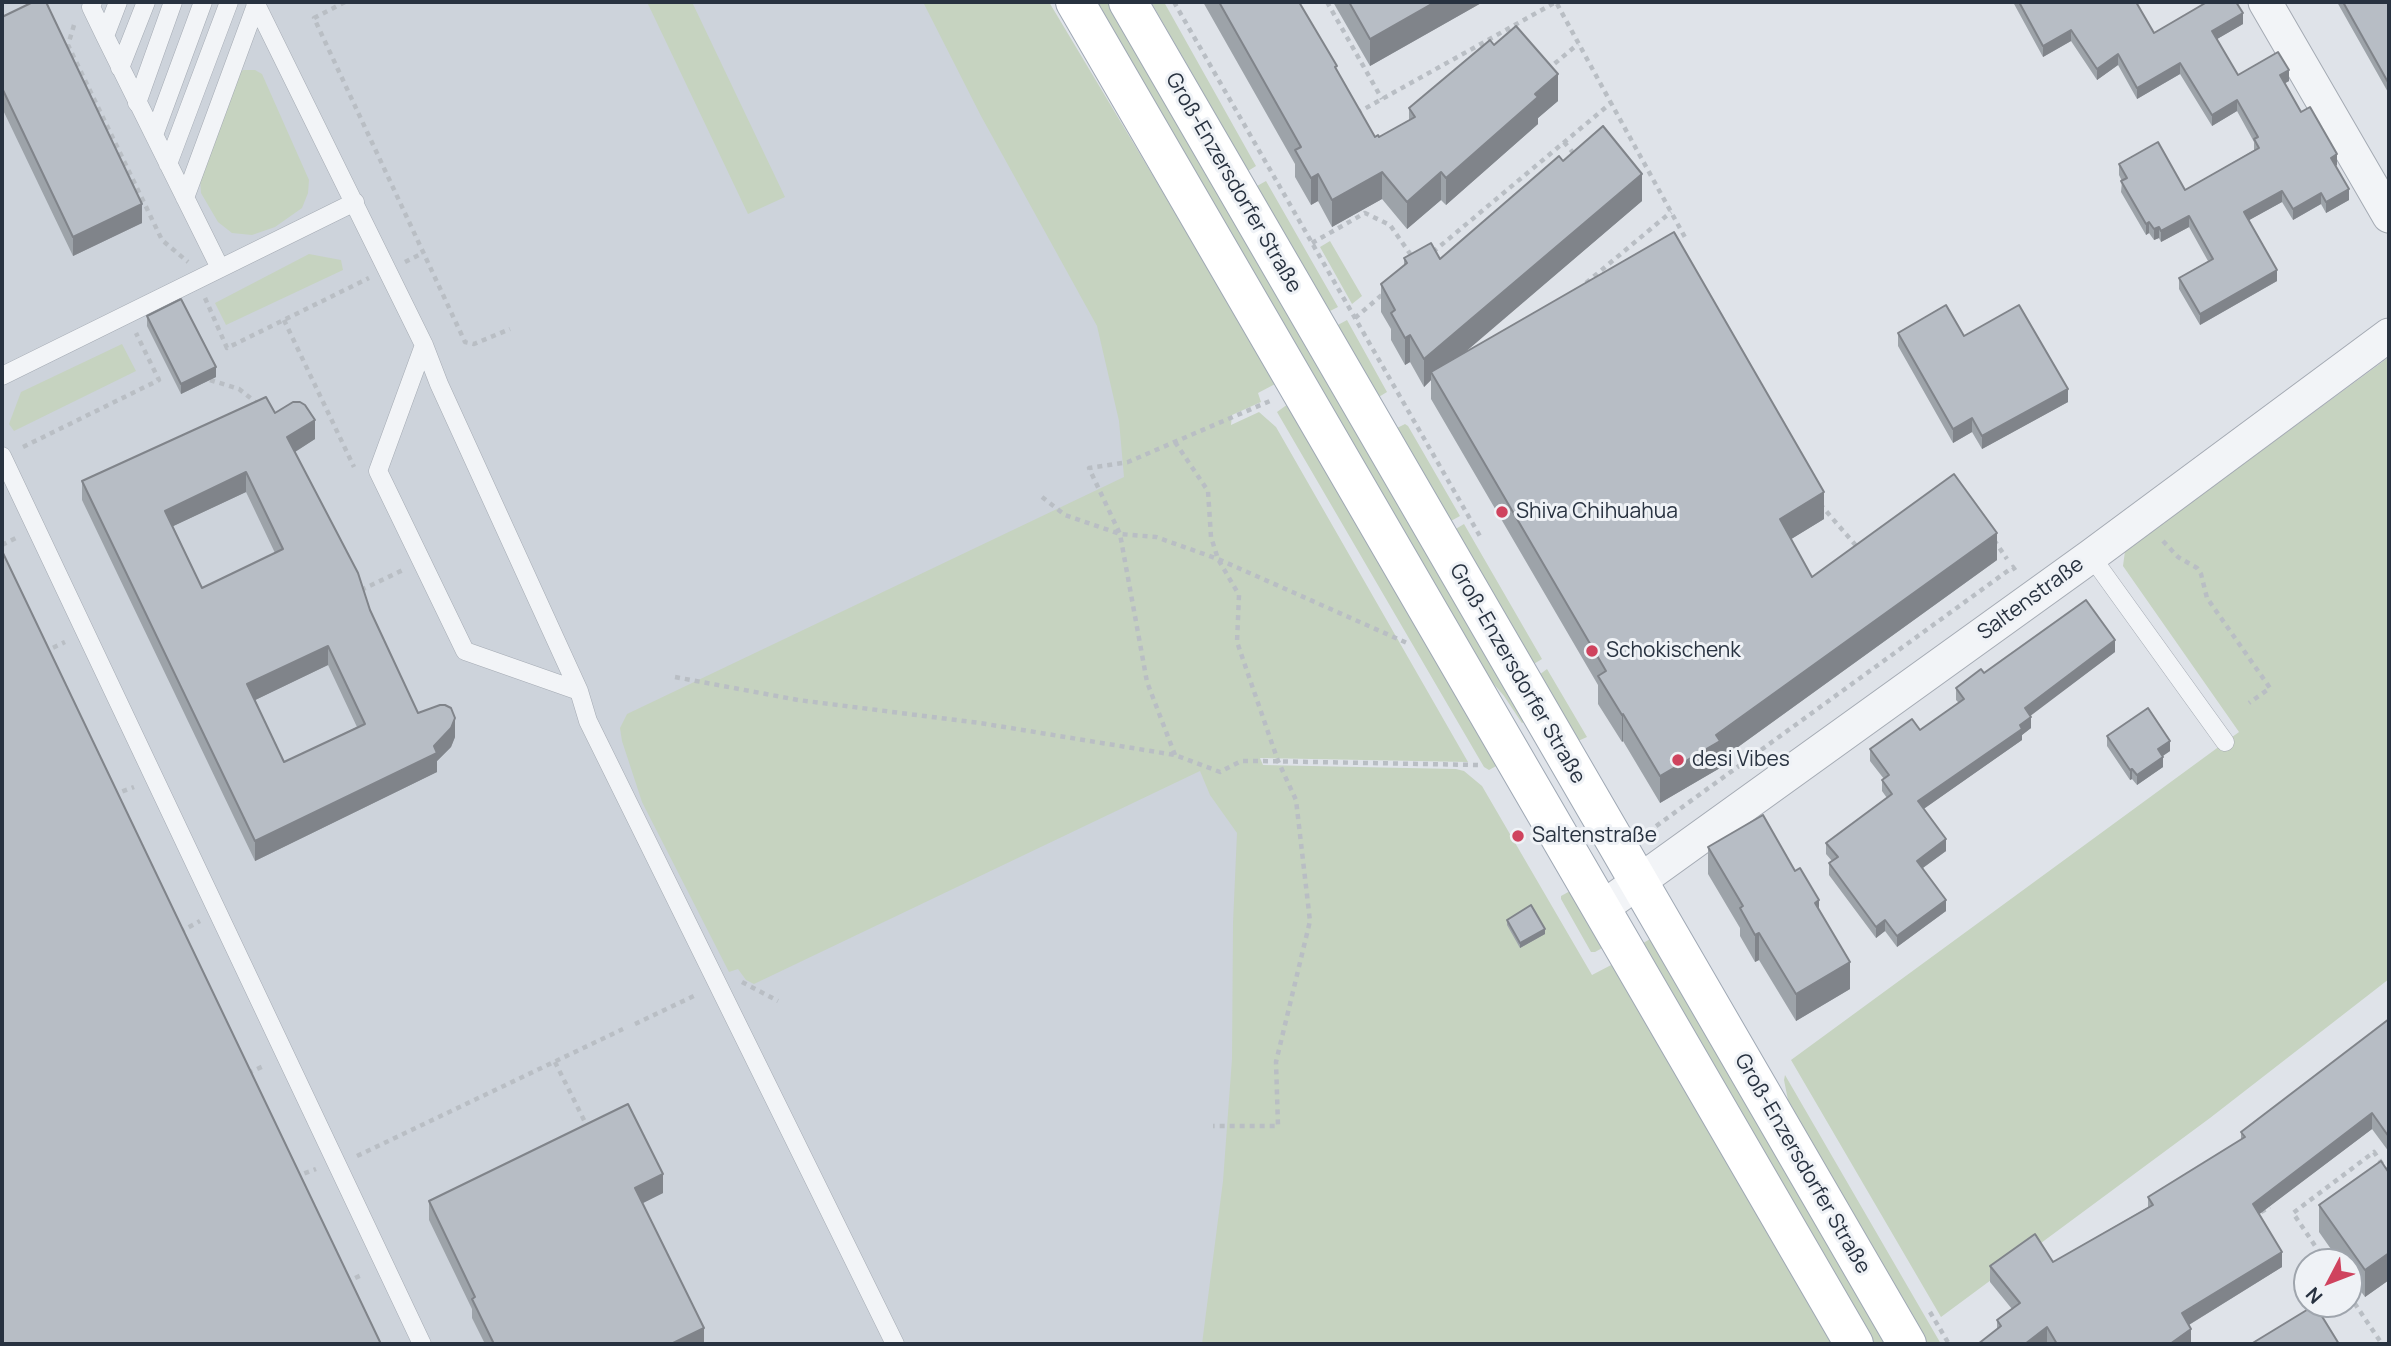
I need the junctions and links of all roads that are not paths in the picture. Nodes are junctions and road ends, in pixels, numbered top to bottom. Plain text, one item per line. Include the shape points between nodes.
1 (93, 2) edge
2 (118, 2) edge
3 (146, 2) edge
4 (173, 2) edge
5 (204, 2) edge
6 (229, 2) edge
7 (1075, 2) edge
8 (1128, 2) edge
9 (2265, 2) edge
10 (256, 3) edge
11 (104, 36) junction
12 (120, 68) junction
13 (137, 103) junction
14 (154, 135) junction
15 (168, 164) junction
16 (185, 198) junction
17 (355, 202) junction
18 (2389, 216) edge
19 (220, 268) junction
20 (2389, 335) edge
21 (424, 345) junction
22 (2, 376) edge
23 (2, 456) edge
24 (2091, 556) junction
25 (579, 691) junction
26 (2225, 743) dead end
27 (1637, 882) junction
28 (1602, 908) junction
29 (422, 1344) edge
30 (895, 1344) edge
31 (1854, 1344) edge
32 (1907, 1344) edge

1 - 11 lane
2 - 11 lane
3 - 12 lane
4 - 13 lane
5 - 14 lane
6 - 15 lane
7 - 28 main road, Groß-Enzersdorfer Straße
8 - 27 main road, Groß-Enzersdorfer Straße
9 - 18 street
10 - 16 lane
10 - 17 lane
11 - 12 lane
12 - 13 lane
13 - 14 lane
14 - 15 lane
15 - 16 lane
16 - 19 lane
17 - 19 lane
17 - 21 lane
19 - 22 lane
20 - 24 street, Saltenstraße
21 - 25 lane
21 - 25 lane via 378,471 465,651
23 - 29 lane
24 - 26 lane
24 - 27 street, Saltenstraße
25 - 30 lane via 588,721
27 - 28 street, Saltenstraße
27 - 32 main road, Groß-Enzersdorfer Straße
28 - 31 main road, Groß-Enzersdorfer Straße

